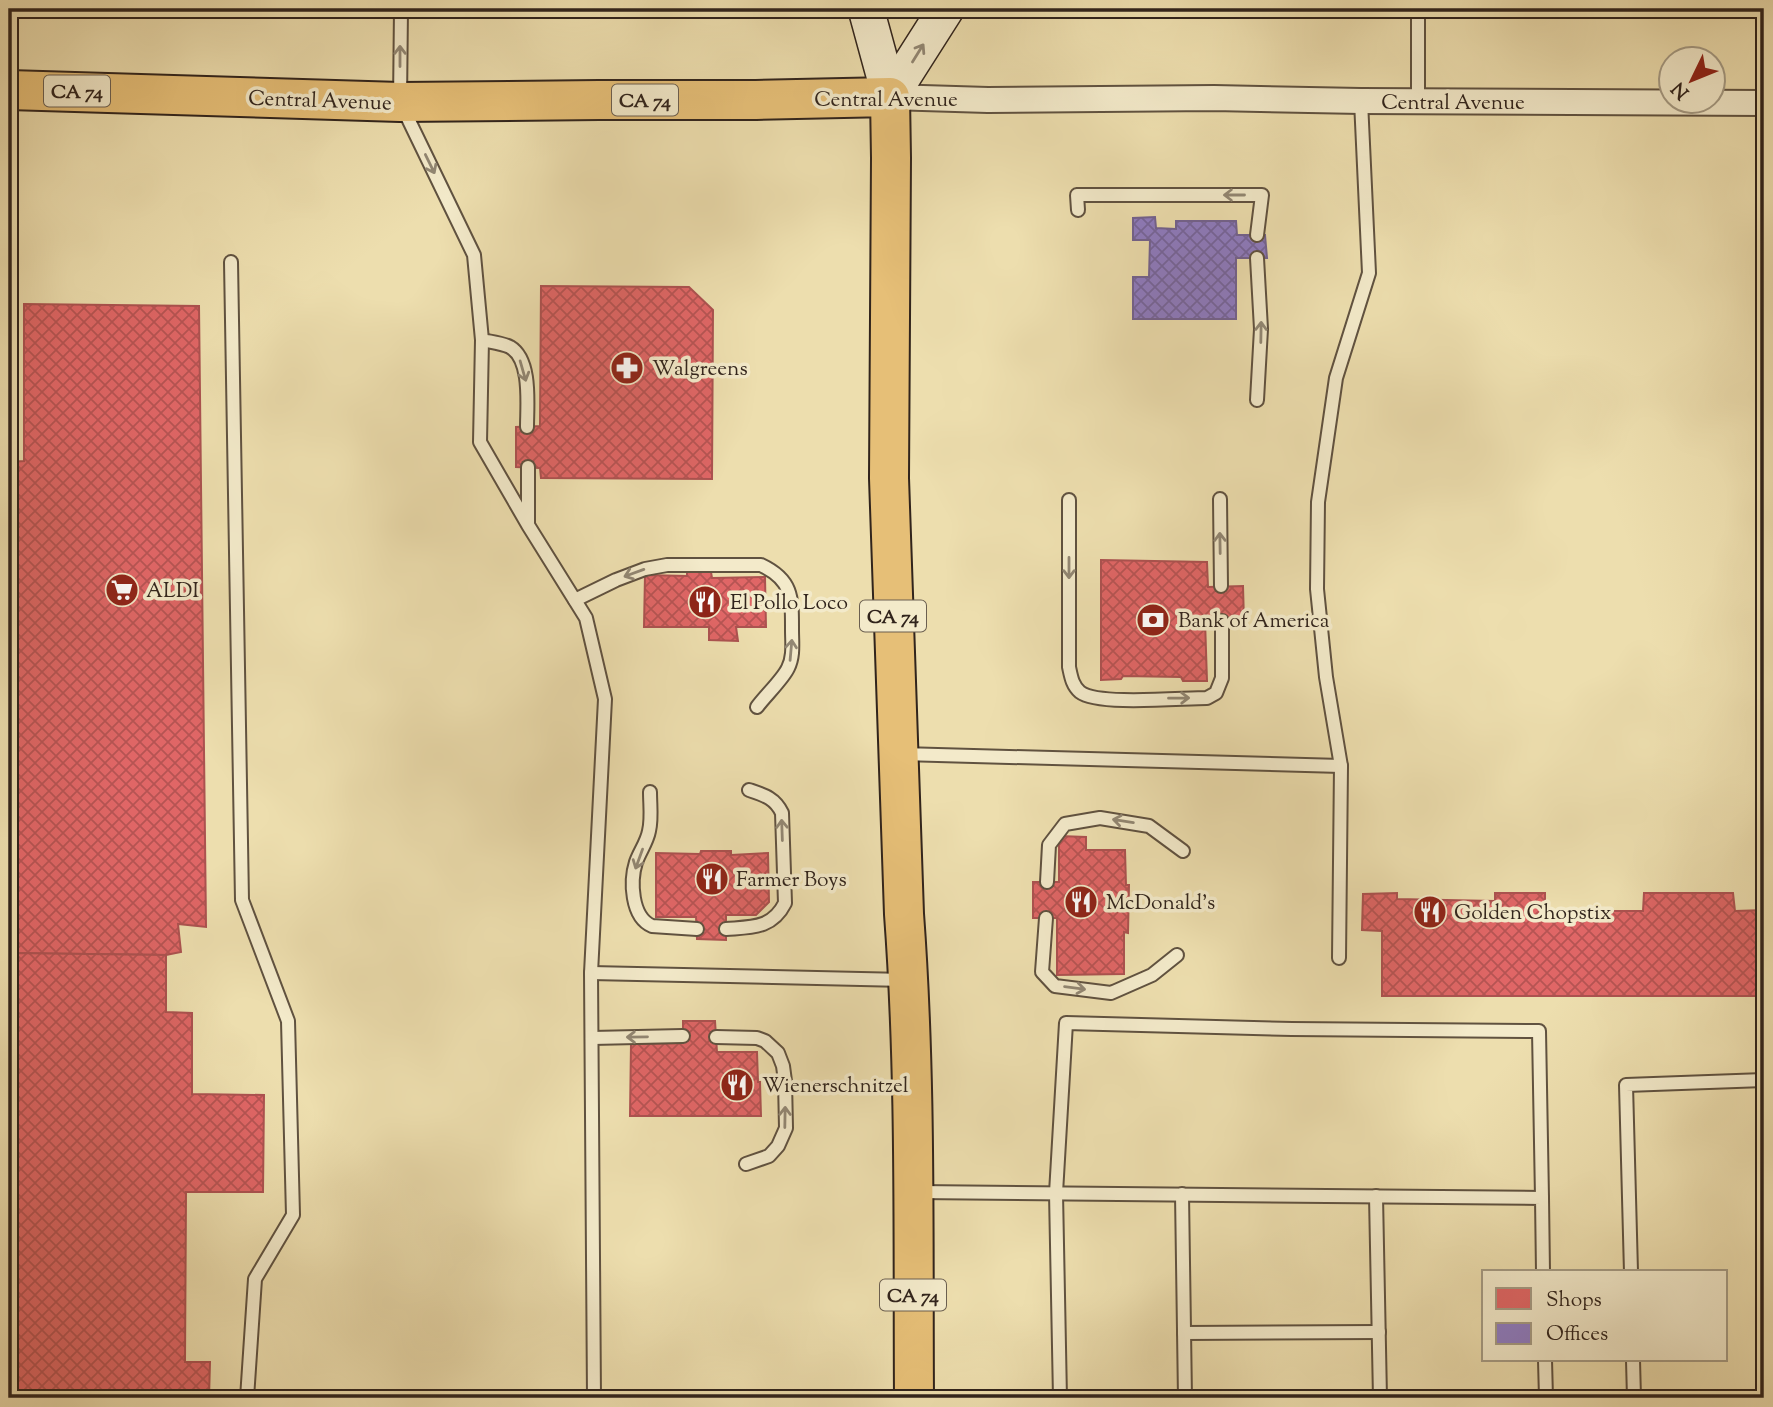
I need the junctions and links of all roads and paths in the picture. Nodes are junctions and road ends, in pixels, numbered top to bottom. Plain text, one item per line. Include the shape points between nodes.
1 (401, 9) edge
2 (866, 9) edge
3 (946, 9) edge
4 (1418, 9) edge
5 (9, 90) edge
6 (890, 97) junction
7 (1361, 101) junction
8 (400, 102) junction
9 (1418, 102) junction
10 (1764, 103) edge
11 (1078, 211) dead end
12 (1257, 235) dead end
13 (1257, 258) dead end
14 (231, 262) dead end
15 (482, 340) junction
16 (1257, 400) dead end
17 (527, 427) dead end
18 (528, 467) dead end
19 (1220, 499) dead end
20 (1069, 500) dead end
21 (528, 525) junction
22 (1221, 586) dead end
23 (575, 600) junction
24 (1222, 621) dead end
25 (757, 707) dead end
26 (898, 754) junction
27 (1341, 766) junction
28 (749, 790) dead end
29 (650, 792) dead end
30 (1183, 851) dead end
31 (1047, 882) dead end
32 (1046, 918) dead end
33 (696, 929) dead end
34 (726, 929) dead end
35 (1177, 955) dead end
36 (1339, 958) dead end
37 (591, 973) junction
38 (909, 980) junction
39 (683, 1036) dead end
40 (716, 1037) dead end
41 (592, 1038) junction
42 (1764, 1080) edge
43 (746, 1164) dead end
44 (913, 1192) junction
45 (1056, 1193) junction
46 (1181, 1194) junction
47 (1376, 1196) junction
48 (1542, 1198) junction
49 (1544, 1270) edge
50 (1631, 1270) edge
51 (1379, 1332) junction
52 (1184, 1333) junction
53 (1545, 1362) edge
54 (1633, 1362) edge
55 (247, 1398) edge
56 (594, 1398) edge
57 (914, 1398) edge
58 (1060, 1398) edge
59 (1185, 1398) edge
60 (1380, 1398) edge
61 (1546, 1398) edge
62 (1634, 1398) edge

8 -> 1 lane
2 - 6 main road
6 -> 3 main road
4 - 9 lane
5 - 8 main road, Central Avenue / CA 74
6 - 7 street, Central Avenue
6 - 8 main road, Central Avenue / CA 74
6 - 26 main road, CA 74 via 889,478
7 - 9 street, Central Avenue
7 - 27 lane via 1368,273 1336,378 1318,502 1317,589
8 -> 15 lane via 474,255
9 - 10 street, Central Avenue
12 -> 11 lane via 1262,195 1077,195
16 -> 13 lane via 1261,328
14 - 55 lane via 242,900 288,1021 293,1215 255,1279
15 -> 17 lane via 508,346 526,371
15 - 21 lane via 480,442
18 - 21 lane
22 -> 19 lane
20 -> 24 lane via 1069,667 1073,683 1082,693 1104,700 1207,698 1216,693 1222,677
21 - 23 lane
25 -> 23 lane via 788,670 792,655 792,600 774,571 761,565 667,565 625,576
23 - 37 lane via 586,618 605,699
26 - 27 lane
26 - 38 main road, CA 74
27 - 36 lane
34 -> 28 lane via 763,925 785,903 782,813 771,798
29 -> 33 lane via 649,832 633,876 637,910 652,926
30 -> 31 lane via 1149,826 1100,818 1065,824 1049,845
32 -> 35 lane via 1042,972 1055,986 1111,993 1152,975
37 - 38 lane
37 - 41 lane
38 - 44 main road, CA 74
39 -> 41 lane
43 -> 40 lane via 769,1156 786,1128 783,1066 778,1053 765,1041
41 - 56 lane
42 - 50 lane via 1626,1085
44 - 45 lane
44 - 57 main road, CA 74
45 - 46 lane
45 - 48 lane via 1066,1023 1539,1031
45 - 58 lane
46 - 47 lane
46 - 52 lane
47 - 48 lane
47 - 51 lane
48 - 49 lane
51 - 52 lane
51 - 60 lane
52 - 59 lane
53 - 61 lane
54 - 62 lane

